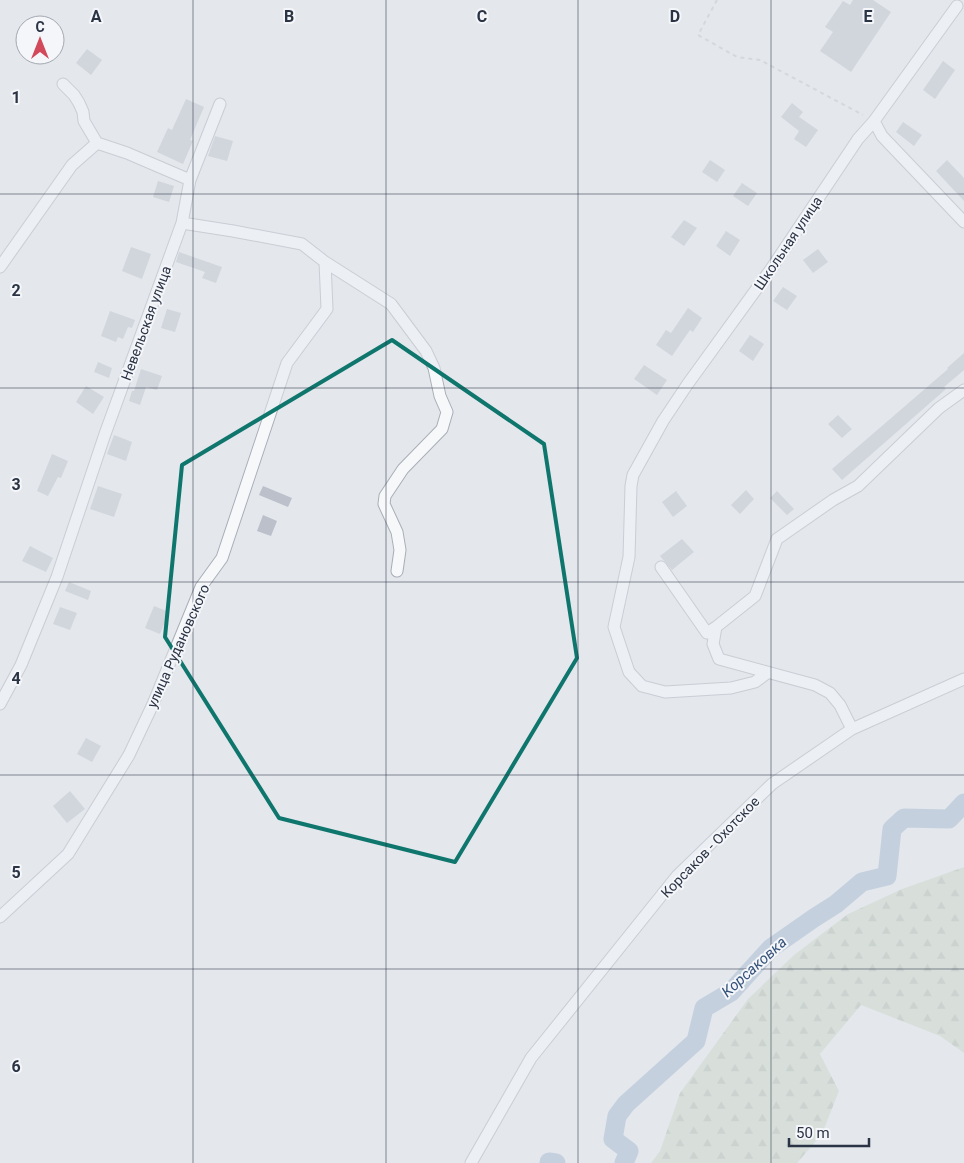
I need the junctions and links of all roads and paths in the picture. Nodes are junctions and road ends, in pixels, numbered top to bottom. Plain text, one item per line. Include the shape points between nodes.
1 (717, 0) edge
2 (959, 4) edge
3 (63, 84) dead end
4 (220, 104) dead end
5 (874, 121) junction
6 (97, 143) junction
7 (190, 180) junction
8 (964, 222) edge
9 (182, 224) junction
10 (325, 262) junction
11 (0, 267) edge
12 (964, 390) edge
13 (661, 567) dead end
14 (397, 571) dead end
15 (712, 630) junction
16 (767, 673) junction
17 (964, 679) edge
18 (0, 704) edge
19 (852, 729) junction
20 (0, 917) edge
21 (471, 1163) edge

1 - 5 path via 698,35 737,57 760,60
2 - 5 street, Школьная улица
3 - 6 street via 74,94 84,122
4 - 7 street, Невельская улица
5 - 8 street via 882,136
5 - 16 street, Школьная улица via 858,139 771,269 662,421 631,486 629,557 614,627 629,672 642,686 665,692 731,688 755,682
6 - 7 street
6 - 11 street via 72,165
7 - 9 street, Невельская улица
9 - 10 street via 302,244
9 - 18 street, Невельская улица via 57,577 21,665
10 - 14 street via 391,304 426,351 447,412 442,429 403,469 385,496 384,504 397,532 400,550
10 - 20 street, улица Рудановского via 327,309 287,363 222,558 201,587 129,755 68,854
12 - 15 street via 939,408 858,486 777,539 755,596
13 - 15 street
15 - 16 street via 713,644 720,660
16 - 19 street via 815,685 830,693
17 - 19 street, Корсаков - Охотское
19 - 21 street, Корсаков - Охотское via 772,784 677,876 531,1058

